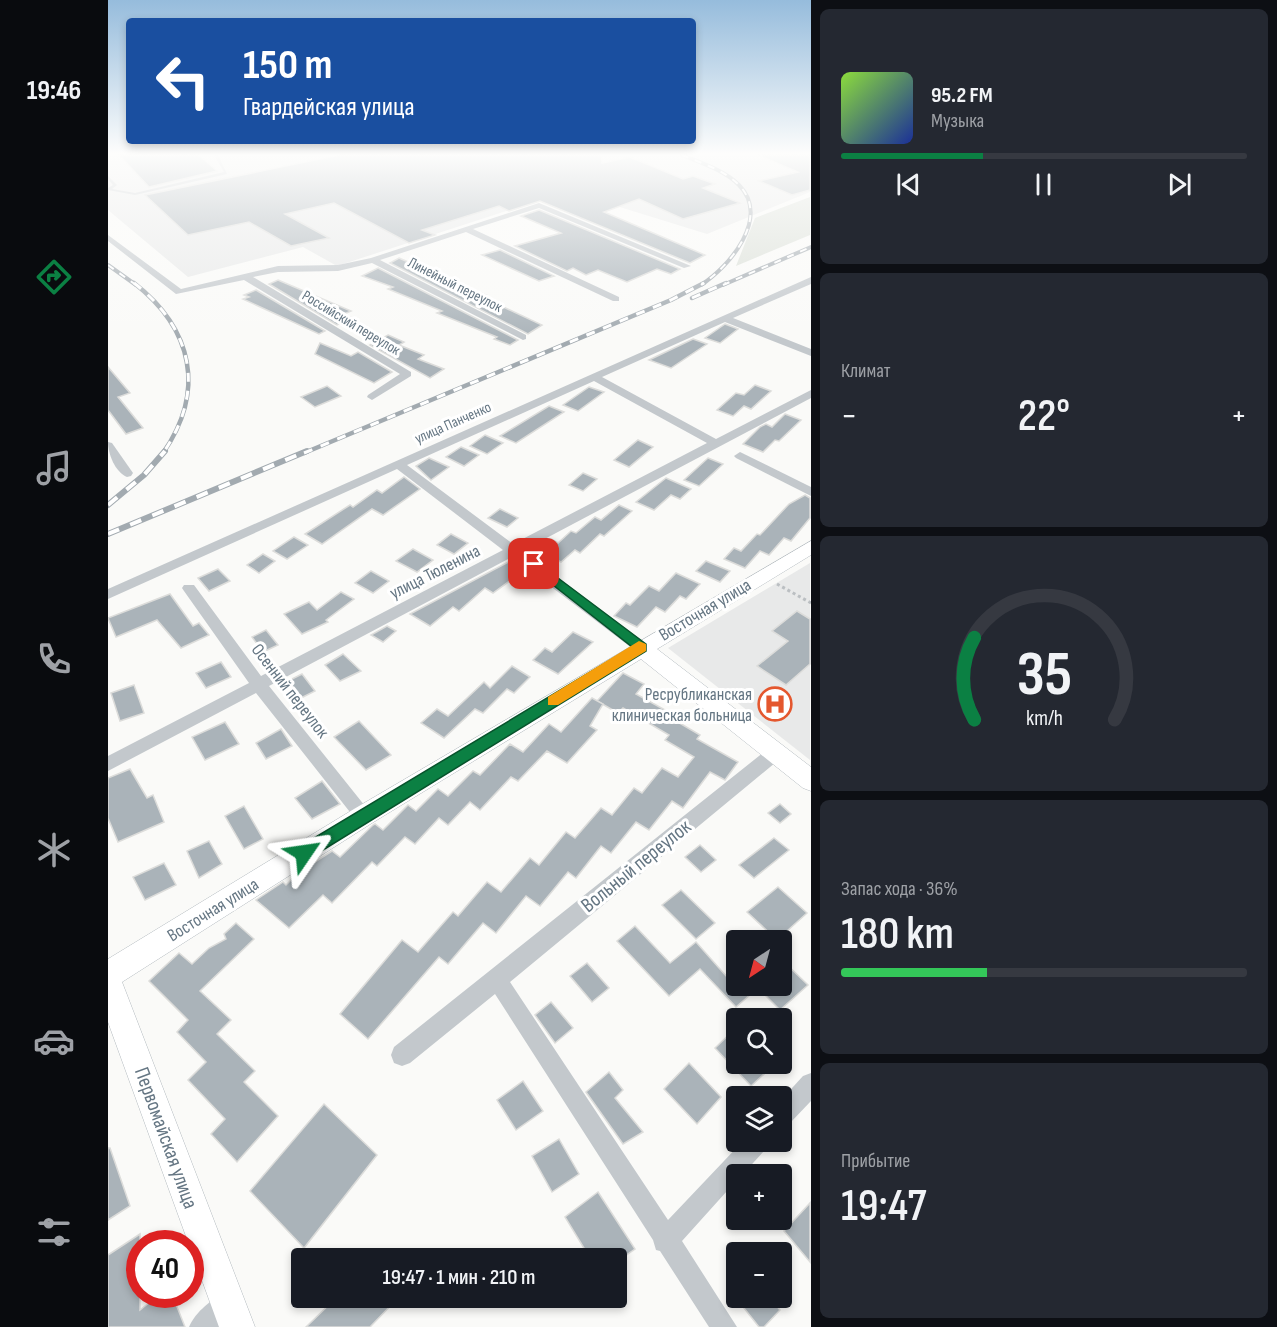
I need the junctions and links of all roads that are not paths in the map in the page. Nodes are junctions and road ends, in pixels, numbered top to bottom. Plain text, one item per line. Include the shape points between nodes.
1 (503, 217) edge
2 (569, 217) edge
3 (466, 229) junction
4 (108, 237) edge
5 (373, 260) junction
6 (687, 266) dead end
7 (244, 276) junction
8 (810, 280) edge
9 (616, 299) dead end
10 (727, 319) junction
11 (523, 337) dead end
12 (810, 353) edge
13 (592, 376) junction
14 (810, 393) edge
15 (372, 397) dead end
16 (715, 443) junction
17 (108, 446) edge
18 (740, 456) dead end
19 (398, 464) junction
20 (127, 473) dead end
21 (810, 492) edge
22 (810, 547) edge
23 (516, 550) junction
24 (189, 588) dead end
25 (108, 594) edge
26 (642, 648) junction
27 (258, 684) junction
28 (775, 753) junction
29 (108, 764) edge
30 (810, 781) edge
31 (363, 816) junction
32 (108, 975) edge
33 (497, 980) junction
34 (108, 983) edge
35 (402, 1055) dead end
36 (810, 1084) edge
37 (792, 1104) edge
38 (748, 1152) edge
39 (665, 1241) junction
40 (232, 1316) edge
41 (202, 1327) edge
42 (724, 1327) edge

1 - 3 street
2 - 6 street
3 - 5 street
3 - 9 street
4 - 7 street via 178,292
5 - 7 street via 338,268 278,268
5 - 11 street, Линейный переулок
7 - 15 street, Российский переулок via 407,374
8 - 10 street, улица Панченко
10 - 12 street
10 - 13 street, улица Панченко
13 - 16 street
13 - 19 street, улица Панченко
14 - 16 street, улица Тюленина
16 - 23 street, улица Тюленина
17 - 20 street
18 - 21 street
19 - 23 street
19 - 25 street, улица Панченко
22 - 26 street, Восточная улица
23 - 26 street
23 - 27 street, улица Тюленина
24 - 27 street, Осенний переулок
26 - 28 street
26 - 31 street, Восточная улица
27 - 29 street, улица Тюленина
27 - 31 street, Осенний переулок
28 - 30 street
28 - 33 street, Вольный переулок
31 - 32 street, Восточная улица
33 - 35 street, Вольный переулок
33 - 39 street
34 - 40 street, Первомайская улица
36 - 37 street
38 - 39 street
39 - 42 street
40 - 41 street

